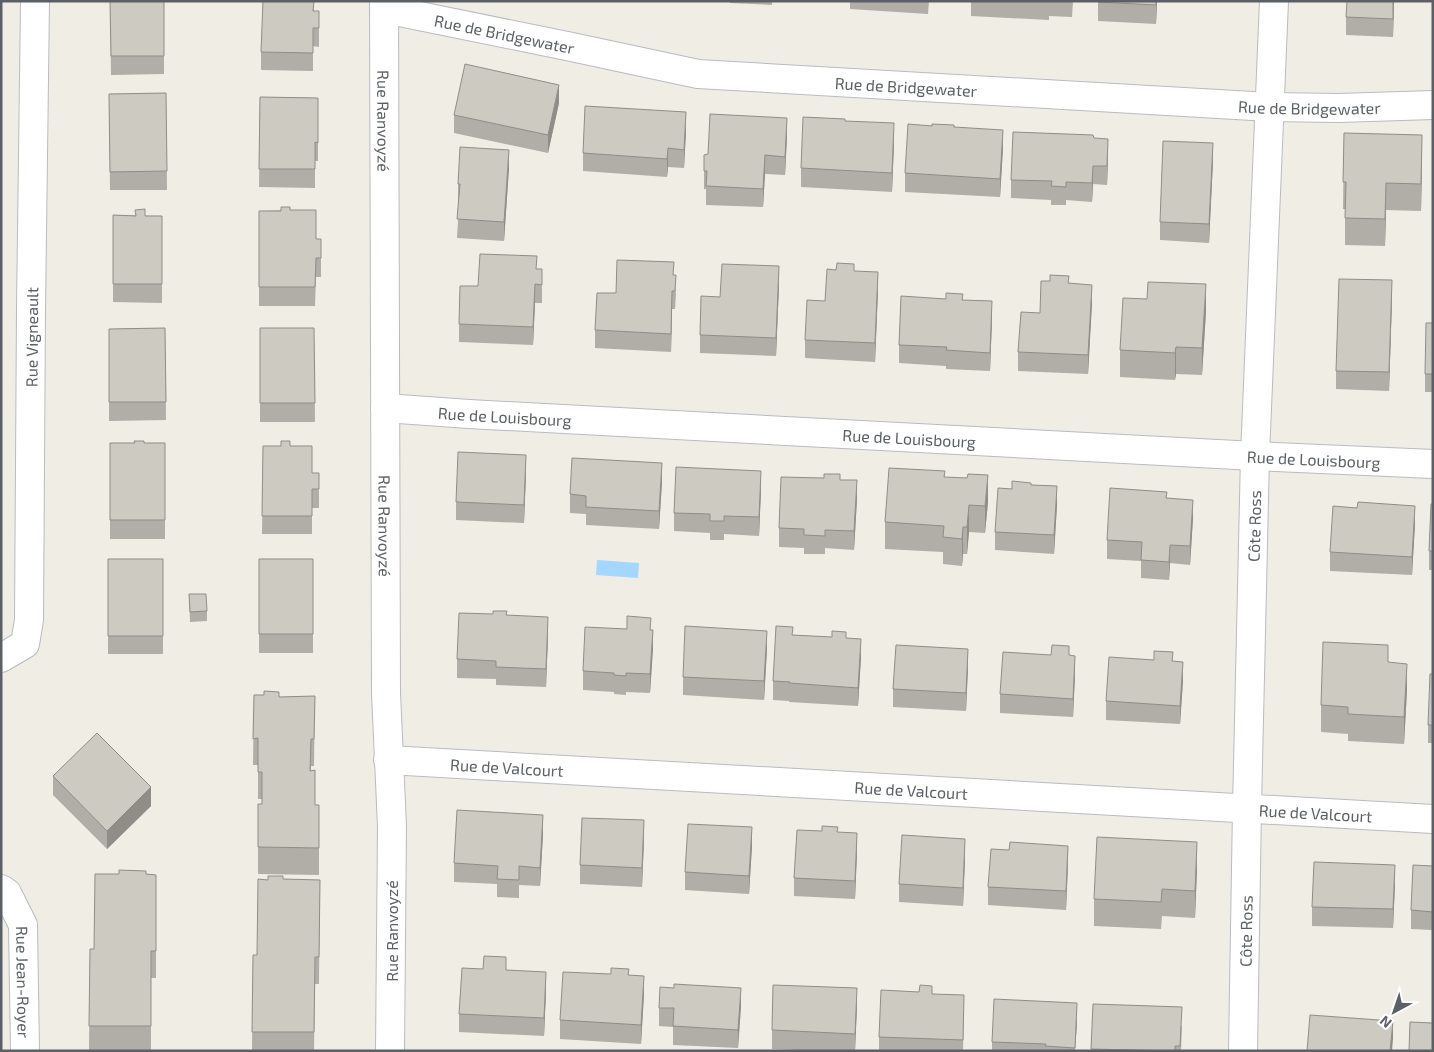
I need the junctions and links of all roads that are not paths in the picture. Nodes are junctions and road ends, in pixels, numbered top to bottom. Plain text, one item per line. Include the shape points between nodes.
1 (35, 1) edge
2 (1274, 1) edge
3 (385, 5) edge
4 (1433, 105) edge
5 (1270, 107) junction
6 (385, 408) junction
7 (1255, 456) junction
8 (1433, 464) edge
9 (1, 658) edge
10 (388, 760) junction
11 (1247, 808) junction
12 (1433, 819) edge
13 (1, 889) edge
14 (25, 1051) edge
15 (390, 1051) edge
16 (1243, 1051) edge

1 - 9 street, Rue Vigneault via 29,620 25,644
2 - 5 street, Côte Ross
3 - 5 street, Rue de Bridgewater via 698,74
3 - 6 street, Rue Ranvoyzé
4 - 5 street, Rue de Bridgewater
5 - 7 street, Côte Ross
6 - 7 street, Rue de Louisbourg
6 - 10 street, Rue Ranvoyzé
7 - 8 street, Rue de Louisbourg
7 - 11 street, Côte Ross
10 - 11 street, Rue de Valcourt
10 - 15 street, Rue Ranvoyzé via 392,826
11 - 12 street, Rue de Valcourt
11 - 16 street, Côte Ross
13 - 14 street, Rue Jean-Royer via 7,893 23,925

